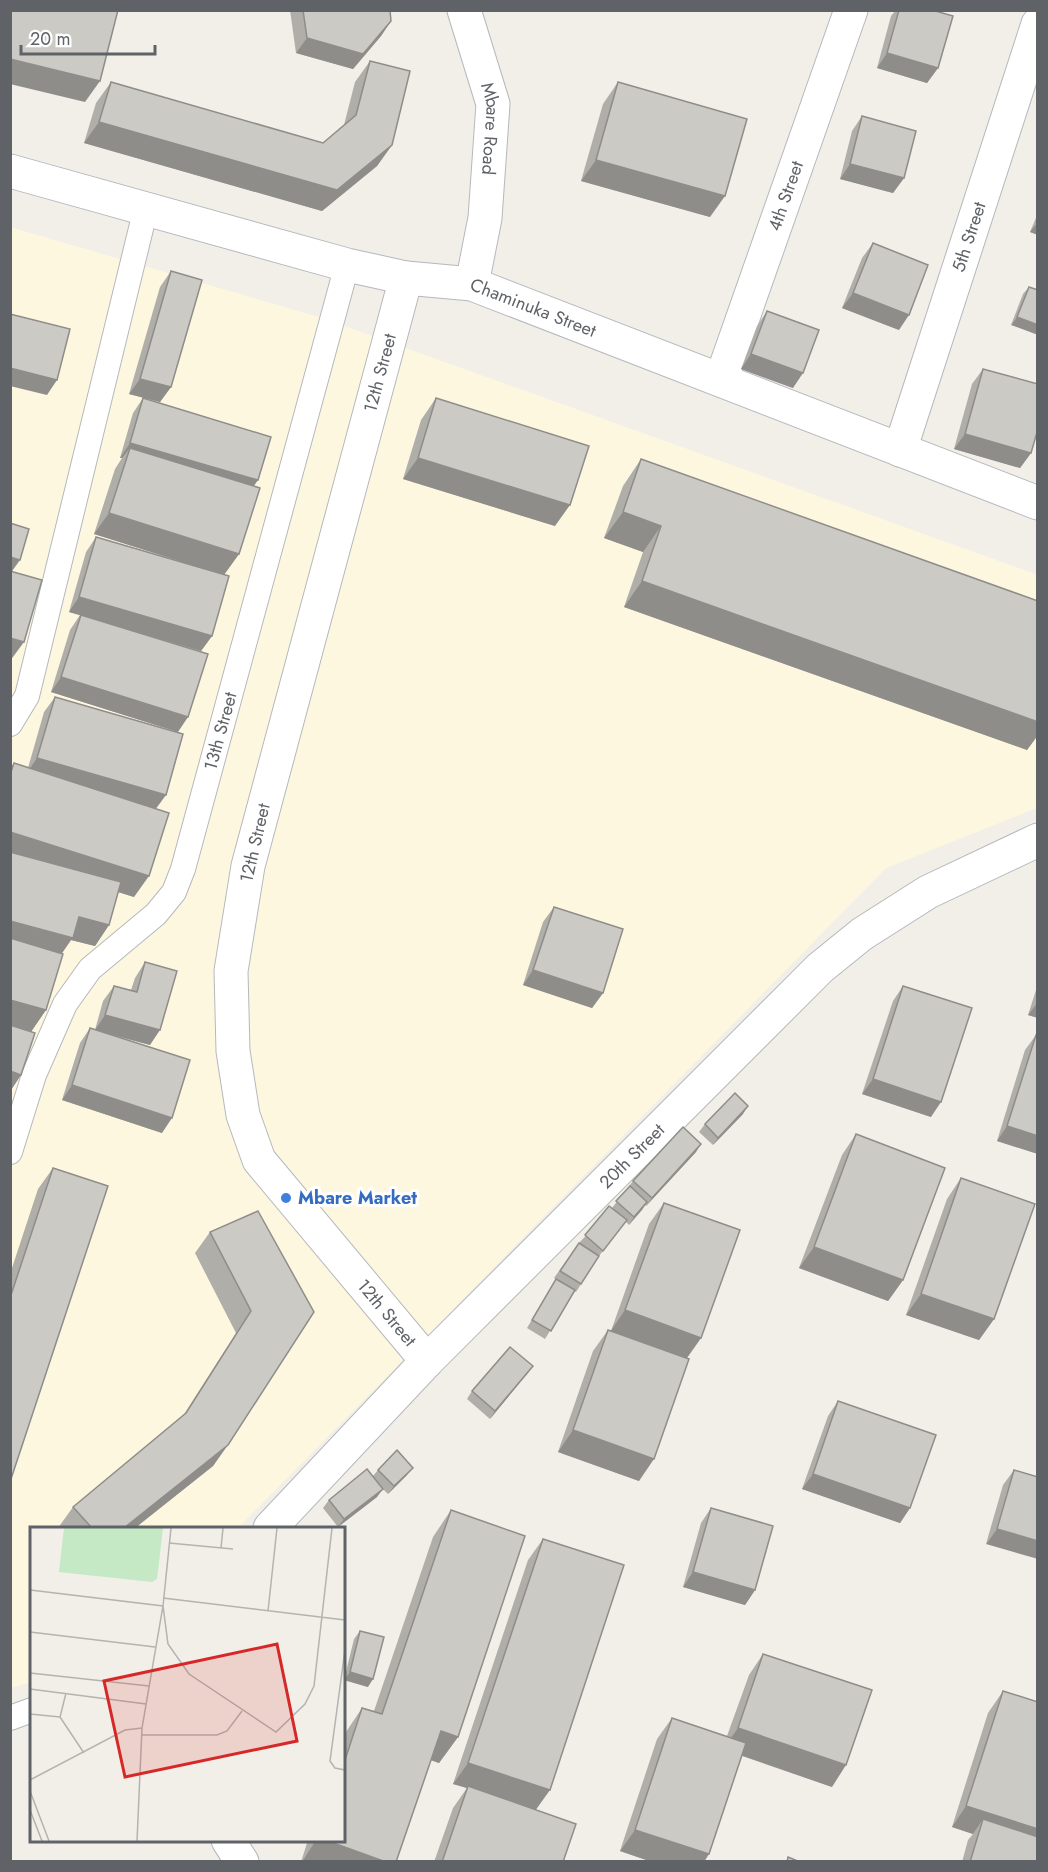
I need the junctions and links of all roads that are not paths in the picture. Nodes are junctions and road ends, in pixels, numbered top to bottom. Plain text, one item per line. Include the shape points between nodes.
1 (464, 10) edge
2 (851, 10) edge
3 (1038, 24) edge
4 (10, 171) edge
5 (146, 208) junction
6 (347, 264) junction
7 (406, 278) junction
8 (472, 284) junction
9 (721, 380) junction
10 (900, 450) junction
11 (1038, 503) edge
12 (10, 724) edge
13 (1038, 840) edge
14 (10, 1152) edge
15 (427, 1361) junction
16 (271, 1527) edge
17 (30, 1711) edge
18 (10, 1718) edge
19 (229, 1842) edge
20 (242, 1862) edge

1 - 8 street, Mbare Road via 493,104 485,218
2 - 9 street, 4th Street
3 - 10 street, 5th Street
4 - 5 street, Chaminuka Street
5 - 6 street, Chaminuka Street
5 - 12 lane via 27,696
6 - 7 street, Chaminuka Street
6 - 14 lane, 13th Street via 183,869 174,892 156,914 90,969 65,1004 34,1075
7 - 8 street, Chaminuka Street
7 - 15 street, 12th Street via 248,866 231,971 233,1051 243,1115 259,1160
8 - 9 street, Chaminuka Street
9 - 10 street, Chaminuka Street
10 - 11 street, Chaminuka Street
13 - 15 street, 20th Street via 928,892 862,934 820,968
15 - 16 street, 20th Street
17 - 18 lane
19 - 20 street

